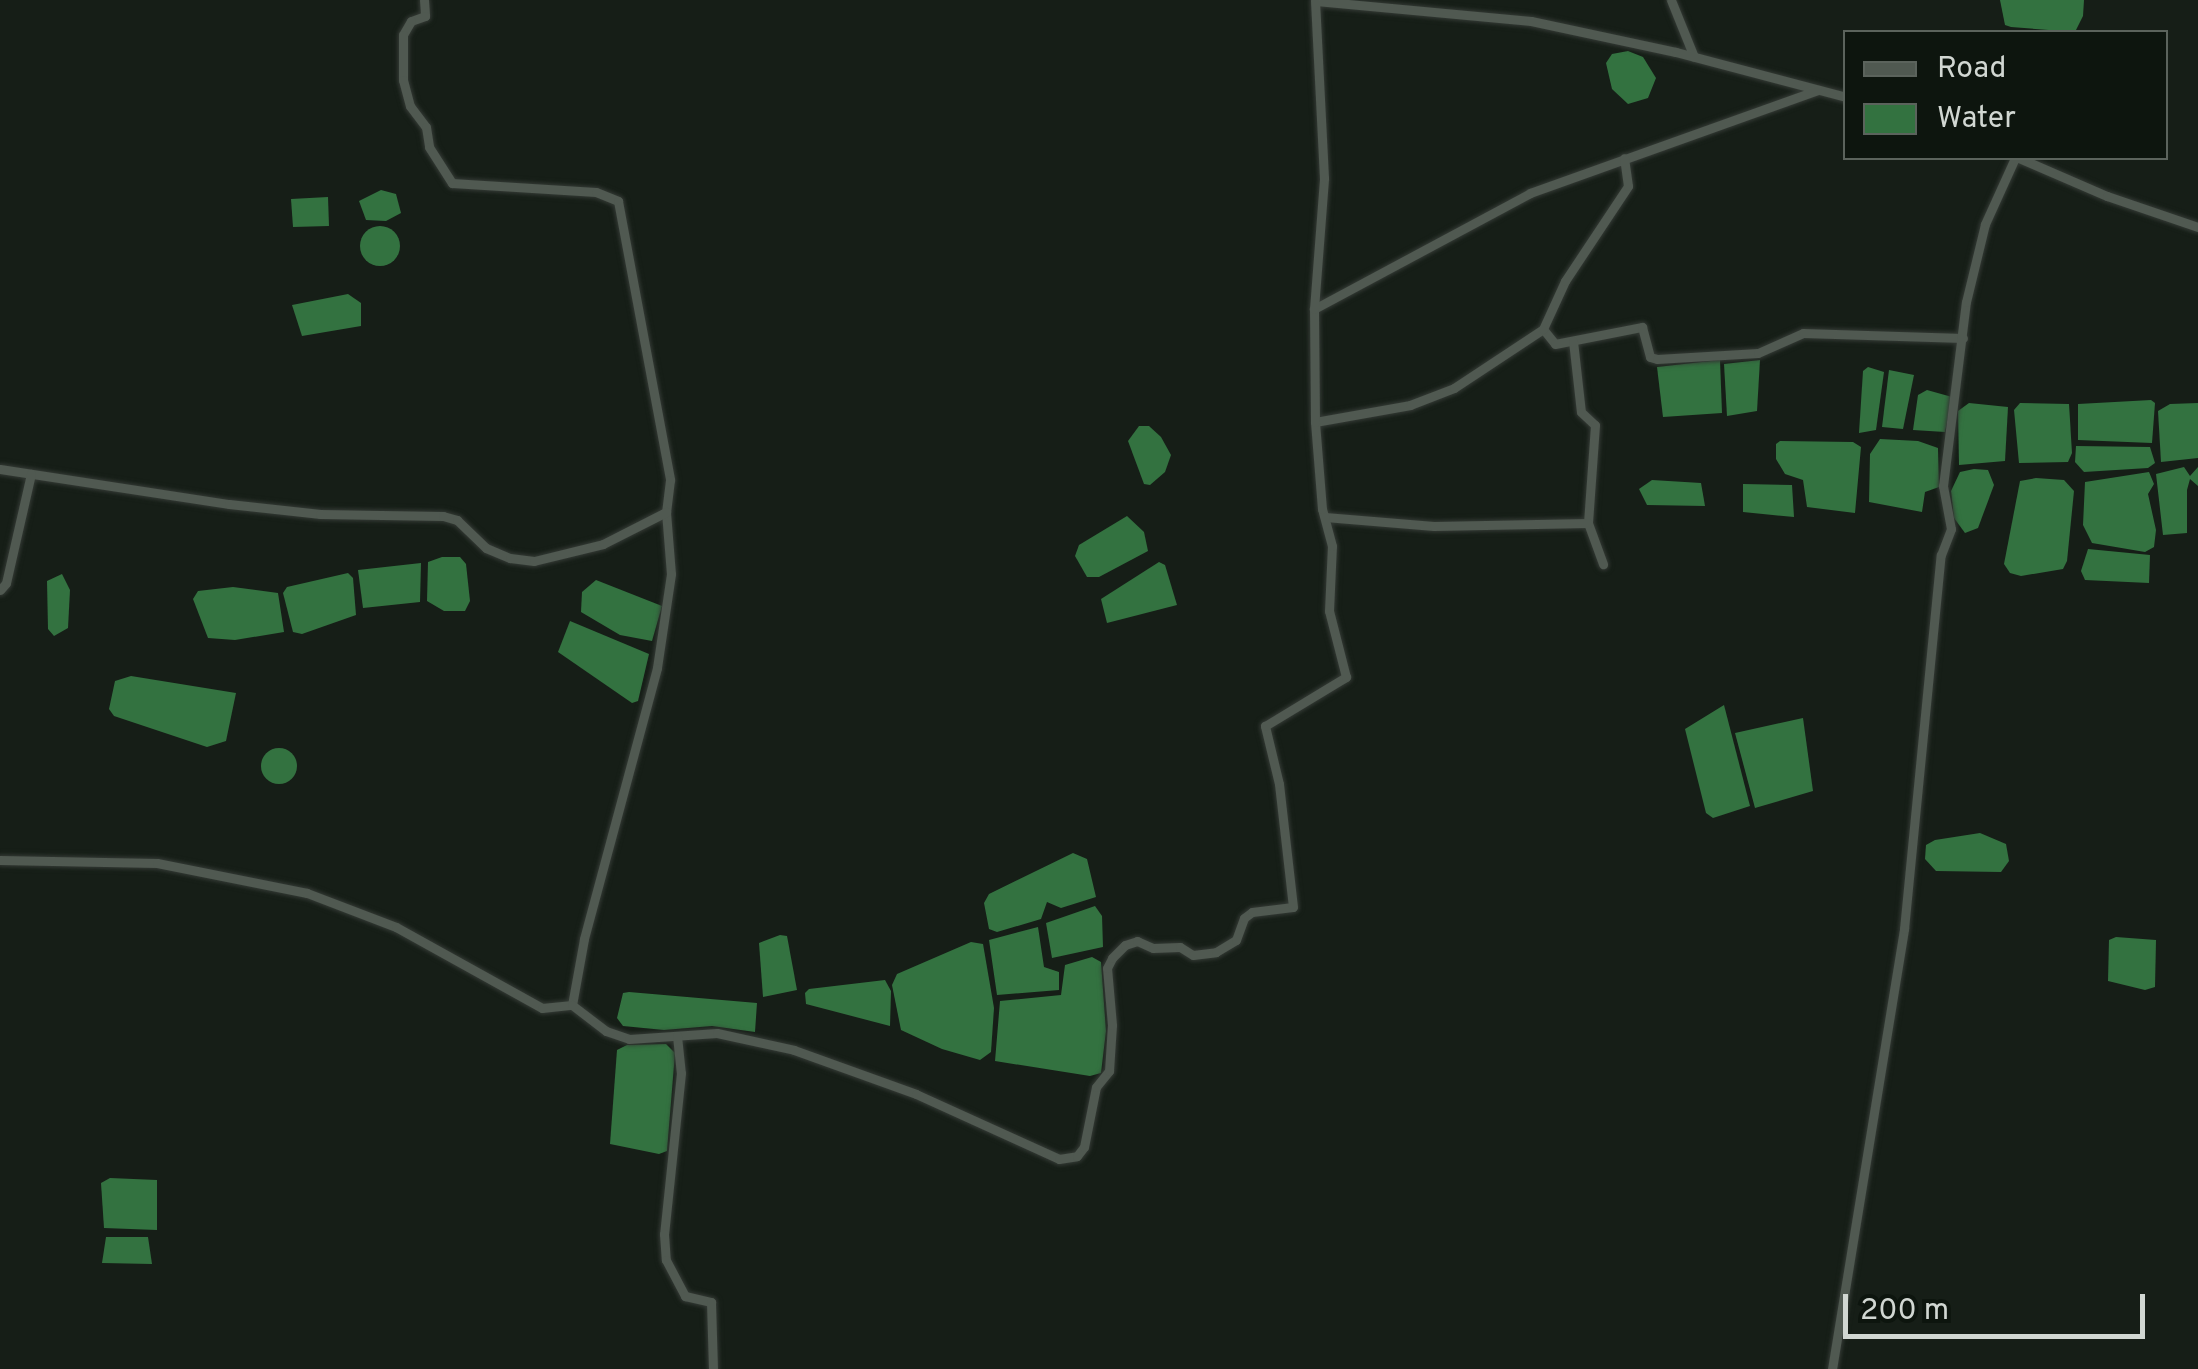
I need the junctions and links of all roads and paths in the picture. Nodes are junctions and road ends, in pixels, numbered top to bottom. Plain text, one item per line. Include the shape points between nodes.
1 (424, 0) edge
2 (1316, 0) edge
3 (1670, 0) edge
4 (1694, 58) junction
5 (1817, 90) junction
6 (1843, 96) edge
7 (1624, 158) junction
8 (2016, 160) edge
9 (2022, 160) edge
10 (2198, 228) edge
11 (1314, 309) junction
12 (1543, 329) junction
13 (1963, 338) junction
14 (1573, 341) junction
15 (1315, 422) junction
16 (0, 470) edge
17 (31, 474) junction
18 (666, 512) junction
19 (1325, 517) junction
20 (1588, 523) junction
21 (1603, 564) dead end
22 (0, 590) edge
23 (0, 860) edge
24 (572, 1006) junction
25 (677, 1036) junction
26 (713, 1369) edge
27 (1832, 1369) edge

1 - 18 street via 425,16 411,21 404,35 404,80 429,147 452,183 596,192 618,201 670,480
2 - 4 street via 1530,21
2 - 11 street via 1324,178
3 - 4 street
4 - 5 street
5 - 6 street
5 - 7 street
7 - 11 street via 1530,193
7 - 12 street via 1628,186 1565,281
8 - 13 street via 1985,224
9 - 10 street
11 - 15 street
12 - 14 street via 1555,344
12 - 15 street via 1454,388 1410,405
13 - 14 street via 1803,333 1758,353 1657,359 1650,357 1642,327
13 - 27 street via 1943,486 1951,529 1941,555 1904,929
14 - 20 street via 1581,412 1595,425
15 - 19 street
16 - 17 street
17 - 18 street via 320,514 443,516 457,520 486,548 534,561 603,544
17 - 22 street
18 - 24 street via 671,574 657,668
19 - 20 street via 1434,526
19 - 25 street via 1332,546 1329,611 1346,677 1264,726 1279,784 1293,908 1252,912 1236,940 1216,952 1193,956 1180,946 1153,948 1138,941 1112,958 1109,1071 1096,1088 1077,1156 1059,1159 916,1094 794,1050 717,1033
20 - 21 street
23 - 24 street via 157,863 307,892 396,926 542,1008
24 - 25 street via 628,1039
25 - 26 street via 681,1072 666,1260 685,1296 710,1302

